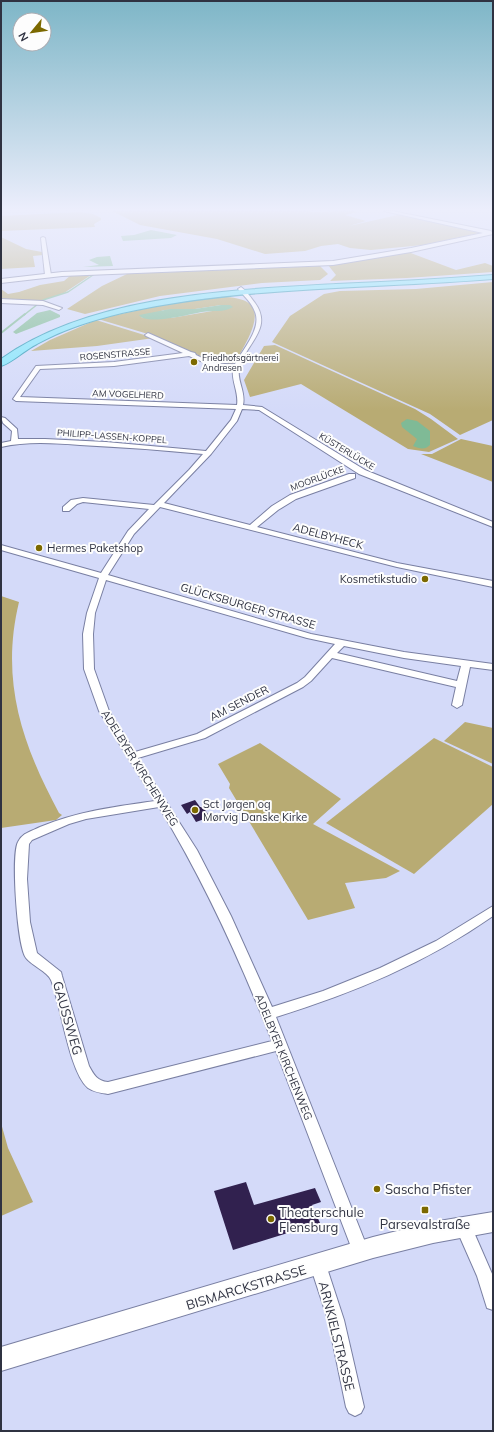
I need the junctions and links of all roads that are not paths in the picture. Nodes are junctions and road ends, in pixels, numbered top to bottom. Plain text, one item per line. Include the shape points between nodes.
1 (21, 278) edge
2 (476, 278) edge
3 (1, 280) edge
4 (242, 290) junction
5 (1, 301) edge
6 (59, 308) dead end
7 (148, 335) dead end
8 (192, 354) junction
9 (1, 356) edge
10 (1, 363) edge
11 (237, 366) junction
12 (219, 367) junction
13 (236, 378) junction
14 (16, 399) joint
15 (240, 406) junction
16 (3, 419) dead end
17 (14, 442) junction
18 (1, 445) edge
19 (209, 453) junction
20 (352, 476) dead end
21 (156, 506) junction
22 (66, 509) dead end
23 (493, 525) edge
24 (252, 528) junction
25 (1, 547) edge
26 (103, 577) junction
27 (493, 584) edge
28 (341, 643) junction
29 (332, 655) junction
30 (466, 664) junction
31 (493, 667) edge
32 (462, 685) junction
33 (457, 705) dead end
34 (132, 756) junction
35 (163, 803) junction
36 (493, 910) edge
37 (268, 1014) junction
38 (280, 1044) junction
39 (493, 1222) edge
40 (463, 1226) junction
41 (361, 1252) junction
42 (318, 1265) junction
43 (493, 1302) edge
44 (1, 1359) edge
45 (355, 1407) dead end

1 - 3 street
2 - 4 main road via 428,283
4 - 9 main road via 156,301 100,314 44,332
4 - 10 main road via 159,304 83,322 31,343
4 - 11 street, ADELBYER KIRCHENWEG via 258,311 260,322
5 - 6 street via 37,302
7 - 8 street
8 - 12 street
8 - 14 street, ROSENSTRASSE via 114,364 38,366
11 - 12 street
11 - 13 street, ADELBYER KIRCHENWEG
12 - 13 street
13 - 15 street, ADELBYER KIRCHENWEG via 241,394
14 - 15 street, AM VOGELHERD
15 - 19 street, ADELBYER KIRCHENWEG via 234,421
15 - 23 street, KÜSTERLÜCKE via 266,410 362,472
16 - 17 street via 16,430
17 - 18 street, PHILIPP-LASSEN-KOPPEL
17 - 19 street, PHILIPP-LASSEN-KOPPEL via 110,443
19 - 21 street, ADELBYER KIRCHENWEG
20 - 24 street, MOORLÜCKE via 293,497 275,508
21 - 22 street, ADELBYHECK via 84,500 74,502
21 - 24 street, ADELBYHECK
21 - 26 street, ADELBYER KIRCHENWEG via 131,533
24 - 27 street, ADELBYHECK via 397,565
25 - 26 street, GLÜCKSBURGER STRASSE
26 - 28 street, GLÜCKSBURGER STRASSE
26 - 34 street, ADELBYER KIRCHENWEG via 91,613 88,634 89,669 104,711
28 - 29 street, AM SENDER
28 - 30 street, GLÜCKSBURGER STRASSE
29 - 32 street
29 - 34 street, AM SENDER via 308,679 286,693 200,736
30 - 31 street, GLÜCKSBURGER STRASSE
30 - 32 street
32 - 33 street
34 - 35 street, ADELBYER KIRCHENWEG
35 - 37 street, ADELBYER KIRCHENWEG via 225,916
35 - 38 street, GAUSSWEG via 86,815 28,837 23,843 21,879 24,922 31,955 56,976 82,1068 96,1087 108,1088
36 - 37 street via 445,942 386,972
37 - 38 street, ADELBYER KIRCHENWEG
38 - 41 street, ADELBYER KIRCHENWEG
39 - 40 main road, BISMARCKSTRASSE
40 - 41 main road, BISMARCKSTRASSE
40 - 43 street via 485,1276
41 - 42 main road, BISMARCKSTRASSE
42 - 44 main road, BISMARCKSTRASSE
42 - 45 street, ARNKIELSTRASSE via 336,1320

